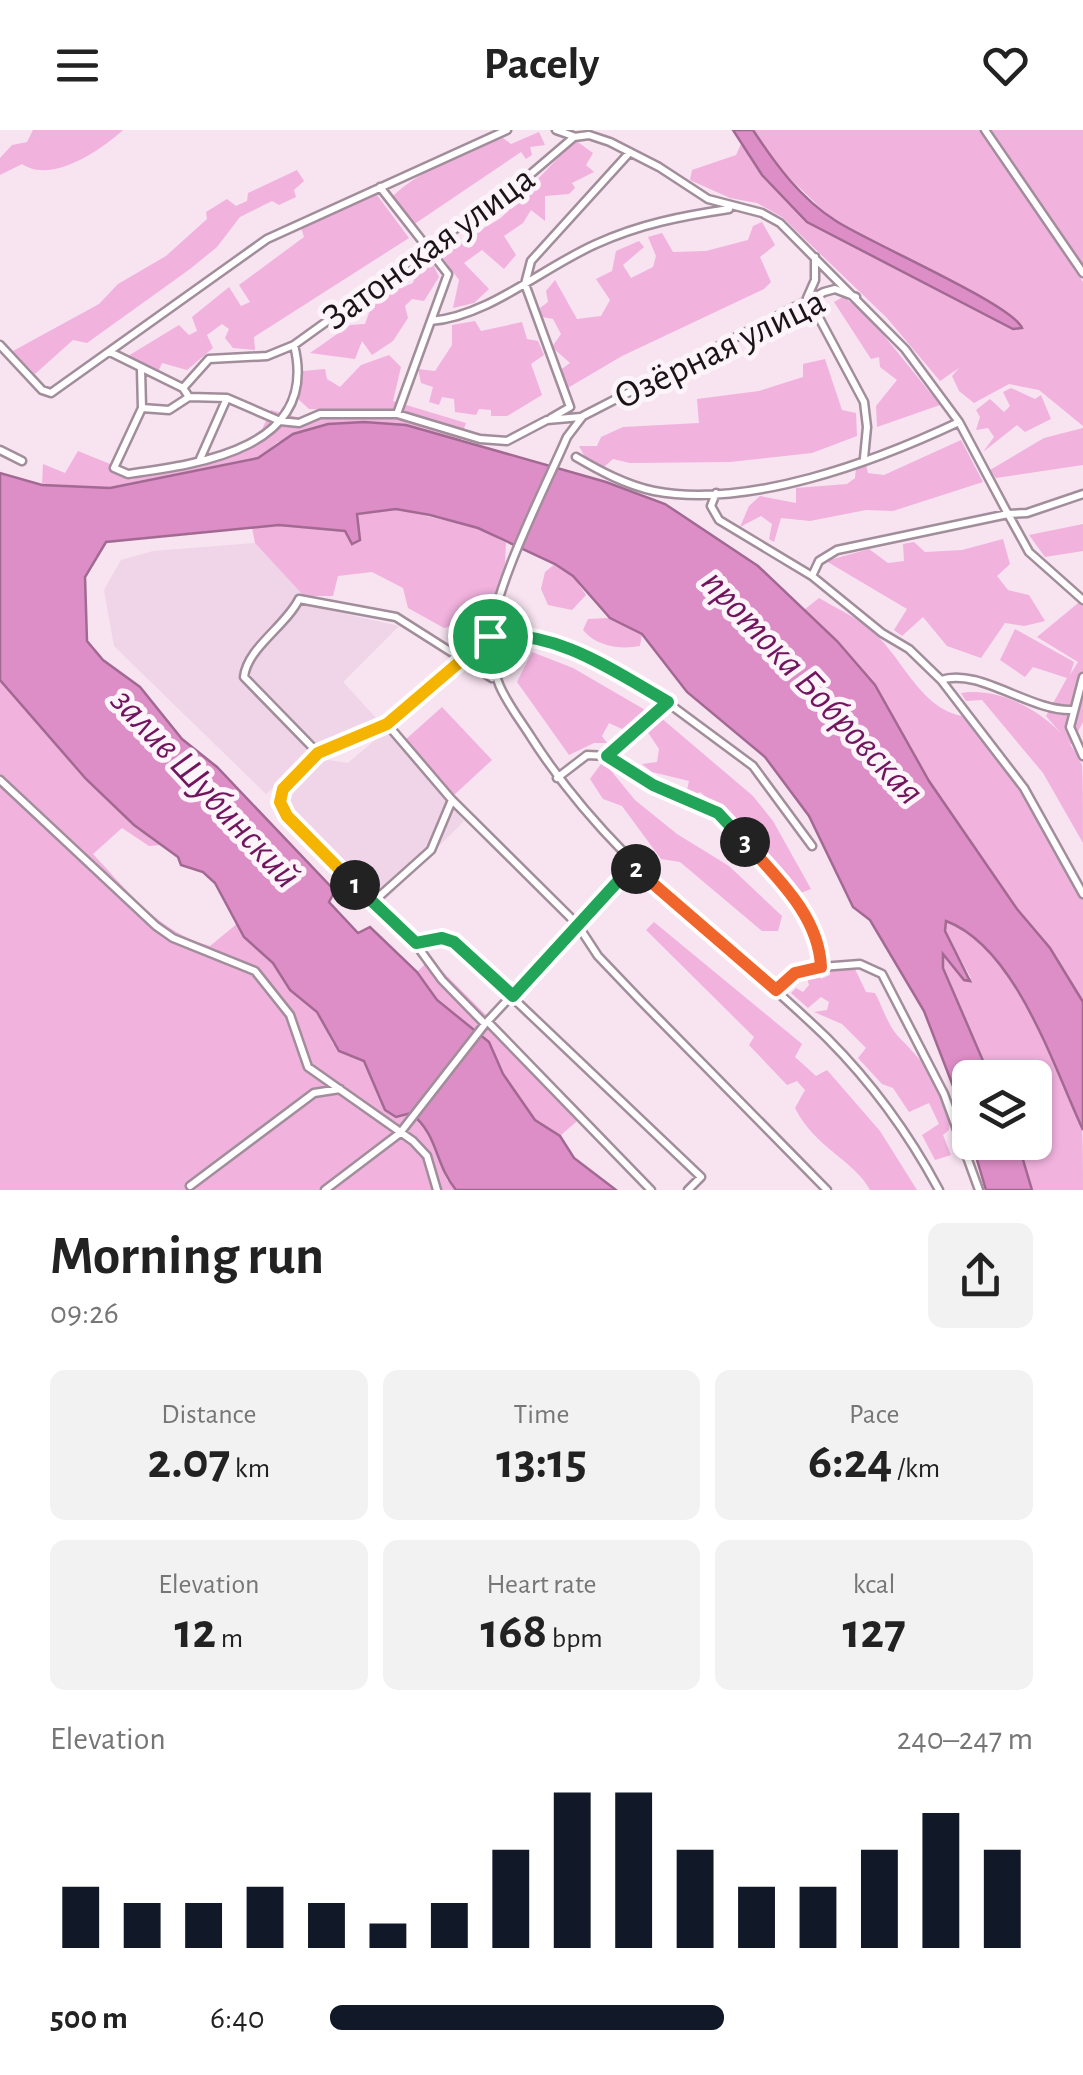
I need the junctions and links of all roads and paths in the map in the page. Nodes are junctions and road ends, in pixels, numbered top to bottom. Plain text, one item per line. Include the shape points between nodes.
1 (507, 130) edge
2 (556, 130) edge
3 (986, 130) edge
4 (574, 137) junction
5 (630, 152) junction
6 (380, 188) junction
7 (732, 209) junction
8 (426, 247) junction
9 (815, 256) junction
10 (1083, 273) edge
11 (525, 284) junction
12 (856, 297) junction
13 (808, 300) junction
14 (431, 322) junction
15 (0, 344) edge
16 (294, 345) junction
17 (110, 352) junction
18 (142, 369) junction
19 (183, 388) junction
20 (188, 397) junction
21 (227, 398) junction
22 (142, 408) junction
23 (397, 414) junction
24 (583, 416) junction
25 (547, 420) junction
26 (280, 421) junction
27 (959, 422) junction
28 (0, 450) edge
29 (576, 458) dead end
30 (864, 458) junction
31 (200, 459) junction
32 (22, 461) dead end
33 (716, 493) junction
34 (1083, 494) edge
35 (1008, 514) junction
36 (812, 576) junction
37 (1083, 600) edge
38 (490, 636) junction
39 (460, 660) junction
40 (493, 678) junction
41 (1083, 678) edge
42 (941, 680) junction
43 (668, 702) junction
44 (1073, 710) junction
45 (387, 724) junction
46 (318, 753) junction
47 (607, 756) junction
48 (1083, 756) edge
49 (557, 778) junction
50 (0, 780) edge
51 (452, 800) junction
52 (812, 846) dead end
53 (632, 866) junction
54 (1083, 894) edge
55 (373, 902) junction
56 (577, 924) junction
57 (416, 943) junction
58 (821, 967) junction
59 (776, 990) junction
60 (513, 996) junction
61 (485, 1026) junction
62 (342, 1089) junction
63 (400, 1133) junction
64 (190, 1186) dead end
65 (325, 1190) edge
66 (437, 1190) edge
67 (651, 1190) edge
68 (688, 1190) edge
69 (827, 1190) edge
70 (938, 1190) edge
71 (979, 1190) edge

1 - 6 street
2 - 4 street
3 - 10 street
4 - 5 street via 589,135
4 - 8 street, Затонская улица
5 - 7 street
5 - 11 street via 530,262
6 - 8 street
6 - 17 street via 267,239
7 - 9 street via 771,216
7 - 11 street via 652,221
8 - 14 street via 448,274
8 - 16 street, Затонская улица
9 - 12 street
9 - 13 street
11 - 14 street via 474,313
11 - 25 street via 570,407
12 - 13 street, Озёрная улица via 834,289
12 - 27 street via 905,348
13 - 24 street, Озёрная улица
13 - 30 street via 864,402
14 - 23 street
15 - 17 street via 51,393
16 - 19 street, Затонская улица via 266,356 210,360
16 - 26 street via 297,376
17 - 18 street
18 - 19 street
18 - 22 street
19 - 20 street
20 - 21 street
20 - 22 street via 168,410
21 - 26 street
21 - 31 street
22 - 31 street, Озёрная улица via 114,468 128,474
23 - 25 street, Озёрная улица via 506,441
23 - 26 street, Озёрная улица
24 - 25 street, Озёрная улица
24 - 38 street, Озёрная улица via 561,450
26 - 31 street, Озёрная улица via 241,450
27 - 30 street
27 - 35 street
28 - 32 street
29 - 33 street via 652,490
30 - 33 street via 774,487
33 - 36 street via 711,506 719,520
34 - 35 street
35 - 36 street via 837,550 819,561
35 - 37 street via 1029,552
36 - 42 street
38 - 39 street
38 - 40 street
38 - 43 street via 524,633 562,646
39 - 40 street
39 - 45 street
39 - 46 street via 396,617 298,599 246,664 244,676
40 - 49 street
41 - 44 street
42 - 44 street via 958,676
42 - 54 street via 1024,788
43 - 47 street
43 - 52 street via 754,766
44 - 48 street via 1070,734
45 - 46 street
45 - 51 street
46 - 55 street via 283,789 283,809
47 - 49 street via 587,755
47 - 58 street via 724,818 796,899 817,938
49 - 53 street
50 - 62 street via 156,926 262,977 290,1015 308,1067
51 - 55 street via 430,850
51 - 56 street
53 - 56 street
53 - 59 street
55 - 57 street
56 - 60 street
56 - 69 street via 602,961
57 - 60 street via 454,942
57 - 61 street
58 - 59 street via 795,973
58 - 71 street via 860,964 891,985 944,1094
59 - 70 street via 882,1100
60 - 61 street
60 - 68 street via 701,1178
61 - 63 street
61 - 67 street
62 - 63 street
62 - 64 street via 314,1093
63 - 65 street
63 - 66 street via 427,1156

